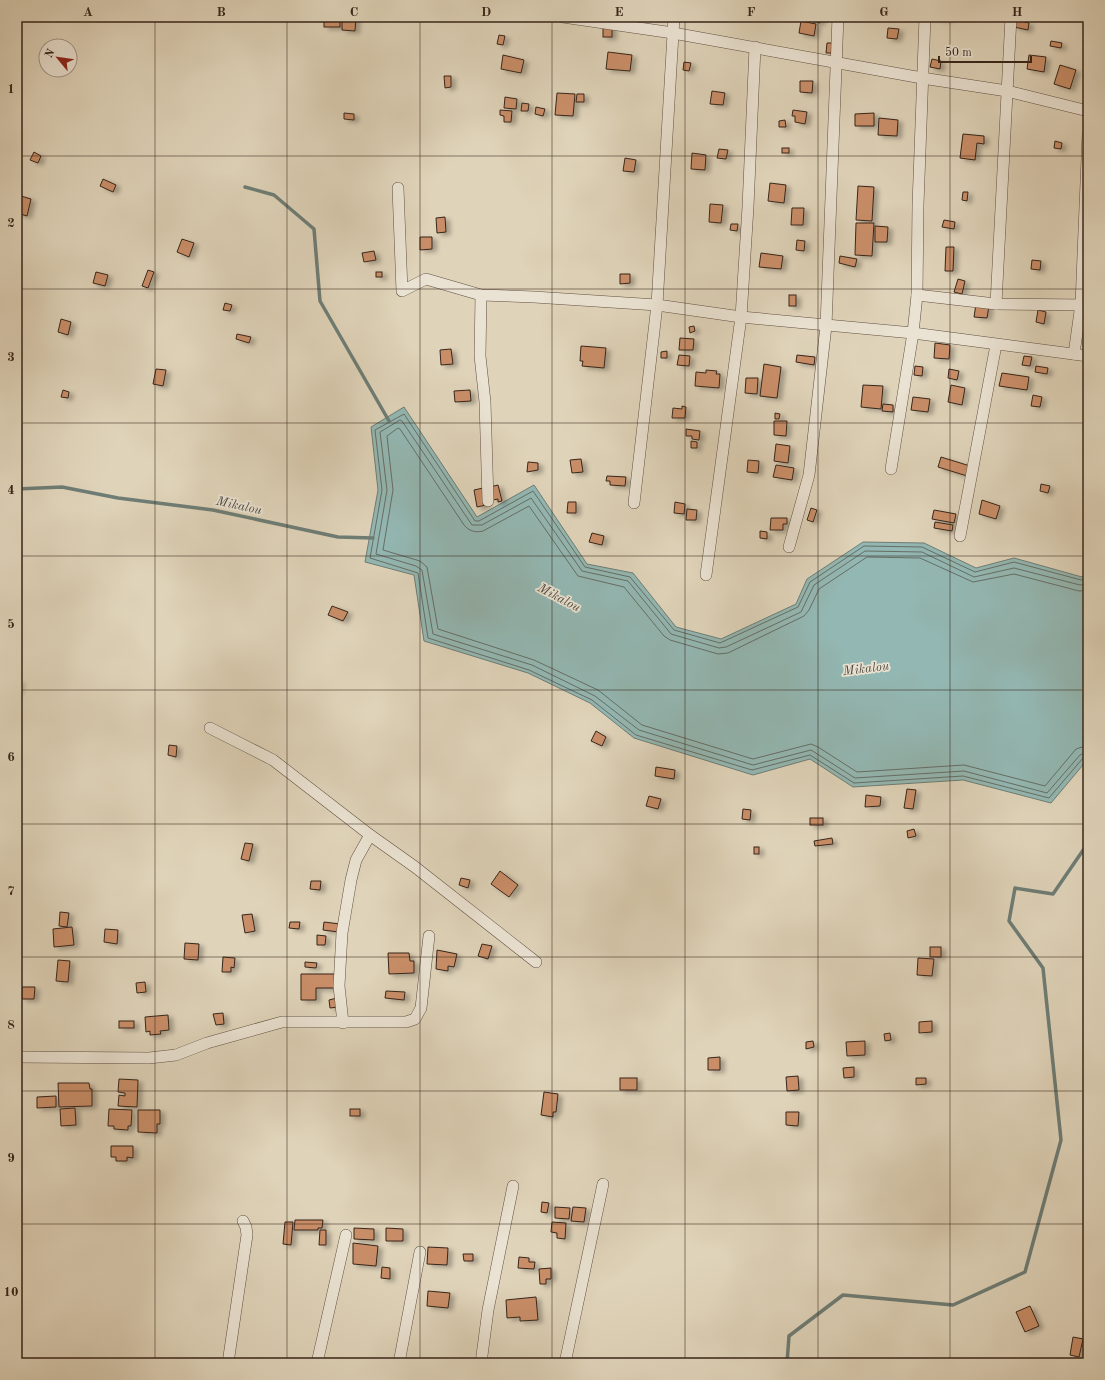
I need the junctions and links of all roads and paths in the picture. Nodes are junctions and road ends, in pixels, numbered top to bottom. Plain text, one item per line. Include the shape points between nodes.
1 (563, 17) edge
2 (674, 17) edge
3 (838, 17) edge
4 (925, 17) edge
5 (1011, 17) edge
6 (604, 19) edge
7 (673, 33) junction
8 (754, 47) junction
9 (836, 63) junction
10 (922, 78) junction
11 (1007, 91) junction
12 (1088, 111) edge
13 (1088, 134) edge
14 (398, 188) dead end
15 (481, 295) junction
16 (917, 296) junction
17 (996, 304) junction
18 (657, 305) junction
19 (1085, 305) edge
20 (741, 317) junction
21 (826, 326) junction
22 (913, 333) junction
23 (996, 345) junction
24 (1074, 354) junction
25 (1088, 356) edge
26 (891, 469) dead end
27 (488, 501) dead end
28 (634, 503) dead end
29 (960, 536) dead end
30 (789, 547) dead end
31 (706, 575) dead end
32 (210, 728) dead end
33 (370, 835) junction
34 (429, 936) dead end
35 (536, 962) dead end
36 (343, 1023) junction
37 (17, 1057) edge
38 (603, 1184) dead end
39 (513, 1186) dead end
40 (243, 1221) dead end
41 (346, 1235) dead end
42 (420, 1252) dead end
43 (228, 1363) edge
44 (317, 1363) edge
45 (399, 1363) edge
46 (481, 1363) edge
47 (565, 1363) edge

1 - 6 street
2 - 7 street
3 - 9 street
4 - 10 street
5 - 11 street
6 - 7 street
7 - 8 street
7 - 18 street
8 - 9 street
8 - 20 street
9 - 10 street
9 - 21 street
10 - 11 street
10 - 16 street
11 - 12 street
11 - 17 street
13 - 19 street
14 - 15 street via 402,291 426,279
15 - 18 street via 534,296
15 - 27 street via 480,356 485,402
16 - 17 street
16 - 22 street
17 - 19 street
18 - 20 street
18 - 28 street
19 - 24 street
20 - 21 street
20 - 31 street
21 - 22 street
21 - 30 street via 809,475
22 - 23 street
22 - 26 street
23 - 24 street
23 - 29 street
24 - 25 street
32 - 33 street via 273,760
33 - 35 street
33 - 36 street via 356,860 350,880 342,933 339,986
34 - 36 street via 421,1008 415,1019 390,1023
36 - 37 street via 282,1022 207,1043 176,1055 149,1058
38 - 47 street
39 - 46 street via 488,1310
40 - 43 street via 247,1235
41 - 44 street
42 - 45 street

